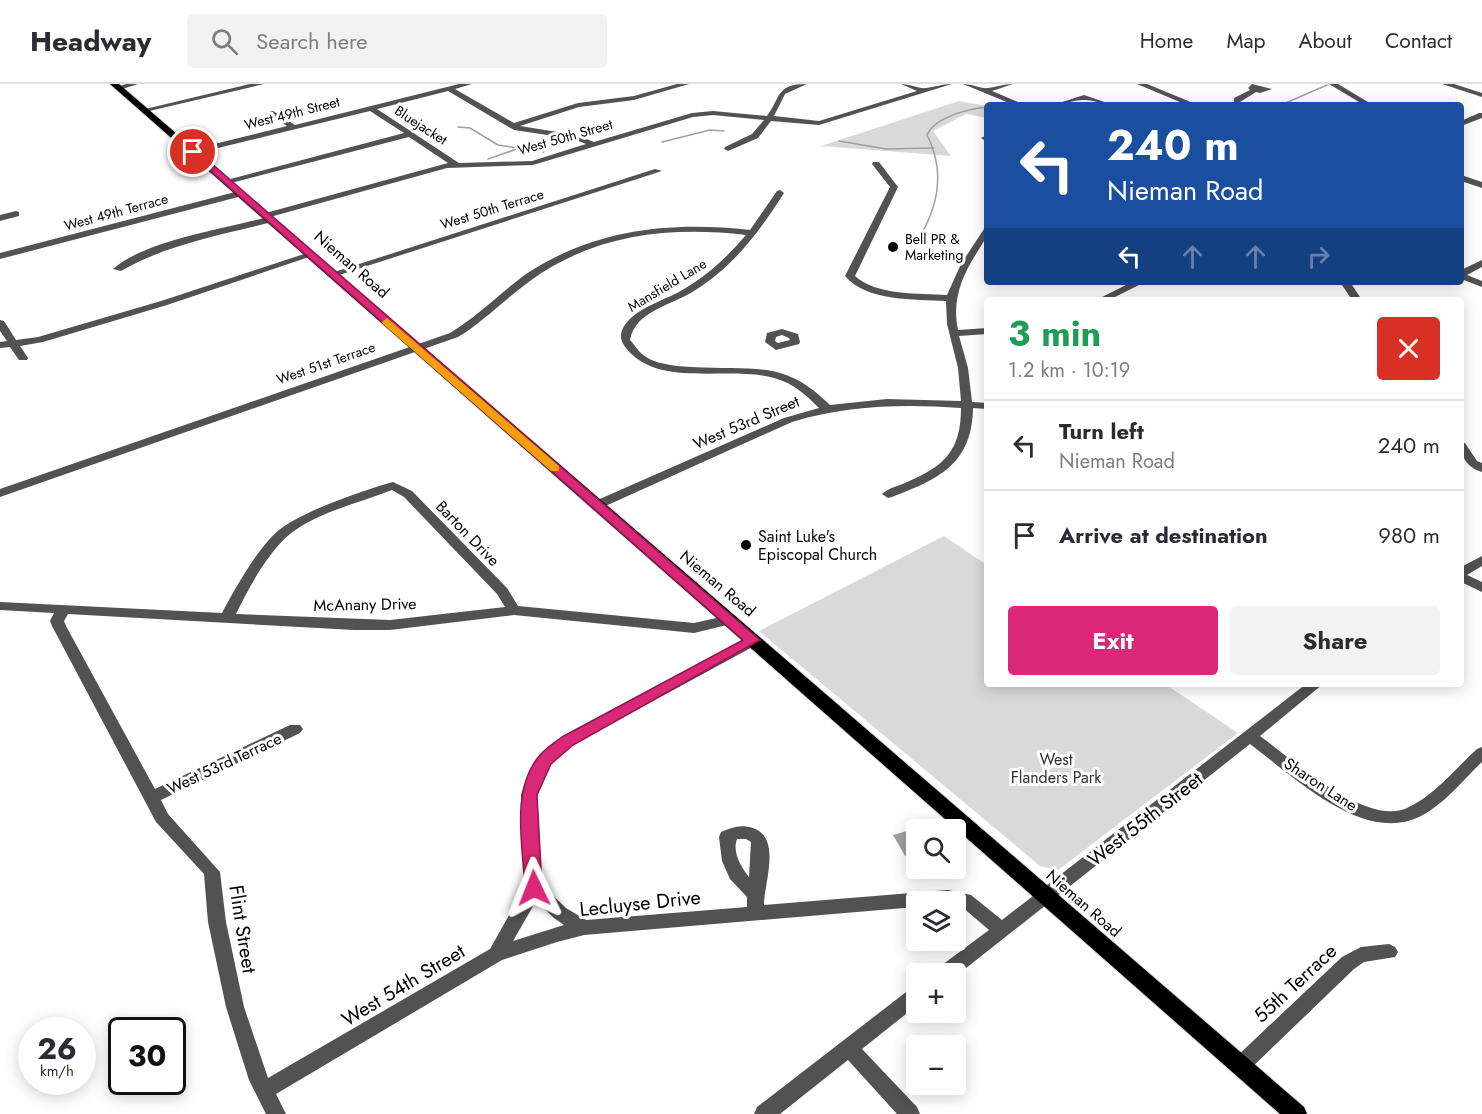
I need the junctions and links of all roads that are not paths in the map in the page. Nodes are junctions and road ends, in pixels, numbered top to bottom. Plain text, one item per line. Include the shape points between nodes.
1 (134, 84) edge
2 (260, 84) edge
3 (468, 84) edge
4 (649, 84) edge
5 (685, 84) edge
6 (803, 84) edge
7 (905, 84) edge
8 (948, 84) edge
9 (967, 84) edge
10 (1009, 84) edge
11 (1141, 84) edge
12 (1275, 84) edge
13 (1333, 84) edge
14 (1446, 84) edge
15 (116, 86) edge
16 (449, 89) junction
17 (663, 90) junction
18 (923, 92) junction
19 (986, 92) junction
20 (1482, 94) edge
21 (1237, 100) dead end
22 (1013, 102) edge
23 (1067, 102) edge
24 (1100, 102) edge
25 (1186, 102) edge
26 (1364, 102) edge
27 (371, 108) junction
28 (145, 110) junction
29 (273, 113) dead end
30 (1482, 115) edge
31 (768, 119) junction
32 (1464, 123) edge
33 (512, 126) junction
34 (293, 127) junction
35 (410, 134) junction
36 (594, 145) junction
37 (728, 149) dead end
38 (193, 152) junction
39 (876, 164) dead end
40 (456, 165) junction
41 (658, 171) dead end
42 (1464, 179) edge
43 (227, 181) junction
44 (1482, 185) edge
45 (780, 193) dead end
46 (239, 194) junction
47 (16, 214) dead end
48 (0, 218) edge
49 (267, 218) junction
50 (751, 233) junction
51 (984, 239) edge
52 (310, 255) junction
53 (0, 256) edge
54 (1482, 263) edge
55 (118, 269) dead end
56 (1464, 273) edge
57 (333, 274) junction
58 (1464, 276) edge
59 (1482, 284) edge
60 (1134, 285) edge
61 (1108, 297) edge
62 (951, 298) junction
63 (0, 323) edge
64 (984, 331) edge
65 (954, 333) junction
66 (13, 343) junction
67 (0, 345) edge
68 (417, 348) junction
69 (23, 358) dead end
70 (967, 405) junction
71 (984, 406) edge
72 (826, 408) junction
73 (1464, 450) edge
74 (1472, 465) edge
75 (0, 493) edge
76 (888, 494) dead end
77 (597, 505) junction
78 (1482, 560) edge
79 (1464, 573) edge
80 (1464, 577) edge
81 (1482, 588) edge
82 (0, 606) edge
83 (63, 610) junction
84 (514, 610) junction
85 (227, 618) junction
86 (730, 620) junction
87 (753, 640) junction
88 (1312, 687) edge
89 (296, 729) dead end
90 (1250, 736) junction
91 (1482, 753) edge
92 (153, 797) junction
93 (534, 888) junction
94 (753, 892) dead end
95 (1045, 897) junction
96 (756, 914) junction
97 (584, 928) junction
98 (1001, 929) junction
99 (1389, 952) dead end
100 (496, 954) junction
101 (958, 963) edge
102 (906, 1003) edge
103 (849, 1048) junction
104 (1241, 1065) junction
105 (266, 1090) junction
106 (276, 1114) edge
107 (765, 1114) edge
108 (910, 1114) edge
109 (1296, 1114) edge

1 - 15 street
2 - 28 street
3 - 16 street, West 49th Street
4 - 17 street
5 - 17 street
6 - 31 street via 782,93
7 - 18 street
8 - 18 street, West 50th Street
9 - 19 street
10 - 19 street
11 - 25 street
12 - 21 street
13 - 26 street
14 - 20 street
15 - 28 main road, Nieman Road
16 - 27 street, West 49th Street
16 - 33 street
17 - 33 street via 579,105
18 - 31 street, West 50th Street via 819,123
19 - 22 street
23 - 24 street via 1084,97
27 - 34 street, West 49th Street
27 - 35 street, Bluejacket
28 - 38 main road, Nieman Road
29 - 34 street
30 - 32 street
31 - 36 street, West 50th Street via 713,113 692,115
31 - 37 street via 755,136
33 - 36 street via 576,137
34 - 38 street, West 49th Street
35 - 40 street, Bluejacket
35 - 43 street
36 - 40 street, West 50th Street via 525,165
38 - 43 main road, Nieman Road
39 - 62 street via 894,187 850,276 860,286 873,290
40 - 49 street, West 50th Street
41 - 57 street, West 50th Terrace
42 - 44 street
43 - 46 main road, Nieman Road
45 - 50 street, Mansfield Lane
46 - 49 main road, Nieman Road
46 - 53 street, West 49th Terrace
47 - 48 street
49 - 52 main road, Nieman Road
49 - 55 street, West 50th Street via 162,249
50 - 68 street, West 51st Terrace via 678,227 609,240 546,266 472,326
50 - 72 street, Mansfield Lane via 718,270 638,317 624,336 633,354 660,368 682,370 769,359
51 - 62 street
52 - 57 main road, Nieman Road
52 - 66 street via 141,310 39,340
54 - 56 street
57 - 68 main road, Nieman Road
58 - 59 street
60 - 61 street
62 - 65 street
63 - 66 street
64 - 65 street
65 - 70 street via 965,374
66 - 67 street
66 - 69 street
68 - 75 street, West 51st Terrace
68 - 77 main road, Nieman Road
70 - 71 street, West 53rd Street
70 - 72 street, West 53rd Street via 891,401
70 - 76 street via 968,427 958,453 934,475
72 - 77 street, West 53rd Street via 788,420
73 - 74 street
77 - 86 main road, Nieman Road
78 - 79 street
80 - 81 street
82 - 83 street, McAnany Drive
83 - 85 street, McAnany Drive
83 - 92 street, Flint Street via 57,621 59,626
84 - 85 street, McAnany Drive via 390,625
84 - 85 street, Barton Drive via 494,583 408,494 393,486 314,515 287,530 242,588
84 - 86 street, McAnany Drive via 694,628
86 - 87 main road, Nieman Road
87 - 93 street via 567,741 545,759 529,795
87 - 95 main road, Nieman Road
88 - 90 street, West 55th Street
89 - 92 street, West 53rd Terrace
90 - 91 street, Sharon Lane via 1332,795 1376,817 1400,818 1426,805
90 - 95 street, West 55th Street
92 - 105 street, Flint Street via 168,825 212,872 217,922 235,1007
93 - 97 street via 560,913
93 - 100 street, West 54th Street
94 - 96 street
95 - 98 street, West 55th Street
95 - 104 main road, Nieman Road
96 - 97 street, Lecluyse Drive
96 - 98 street, Lecluyse Drive via 948,897 964,900
97 - 100 street, Lecluyse Drive
98 - 101 street, West 55th Street
99 - 104 street, 55th Terrace via 1361,955 1348,963
100 - 105 street, West 54th Street
102 - 103 street
103 - 107 street
103 - 108 street
104 - 109 main road, Nieman Road
105 - 106 street, Flint Street

